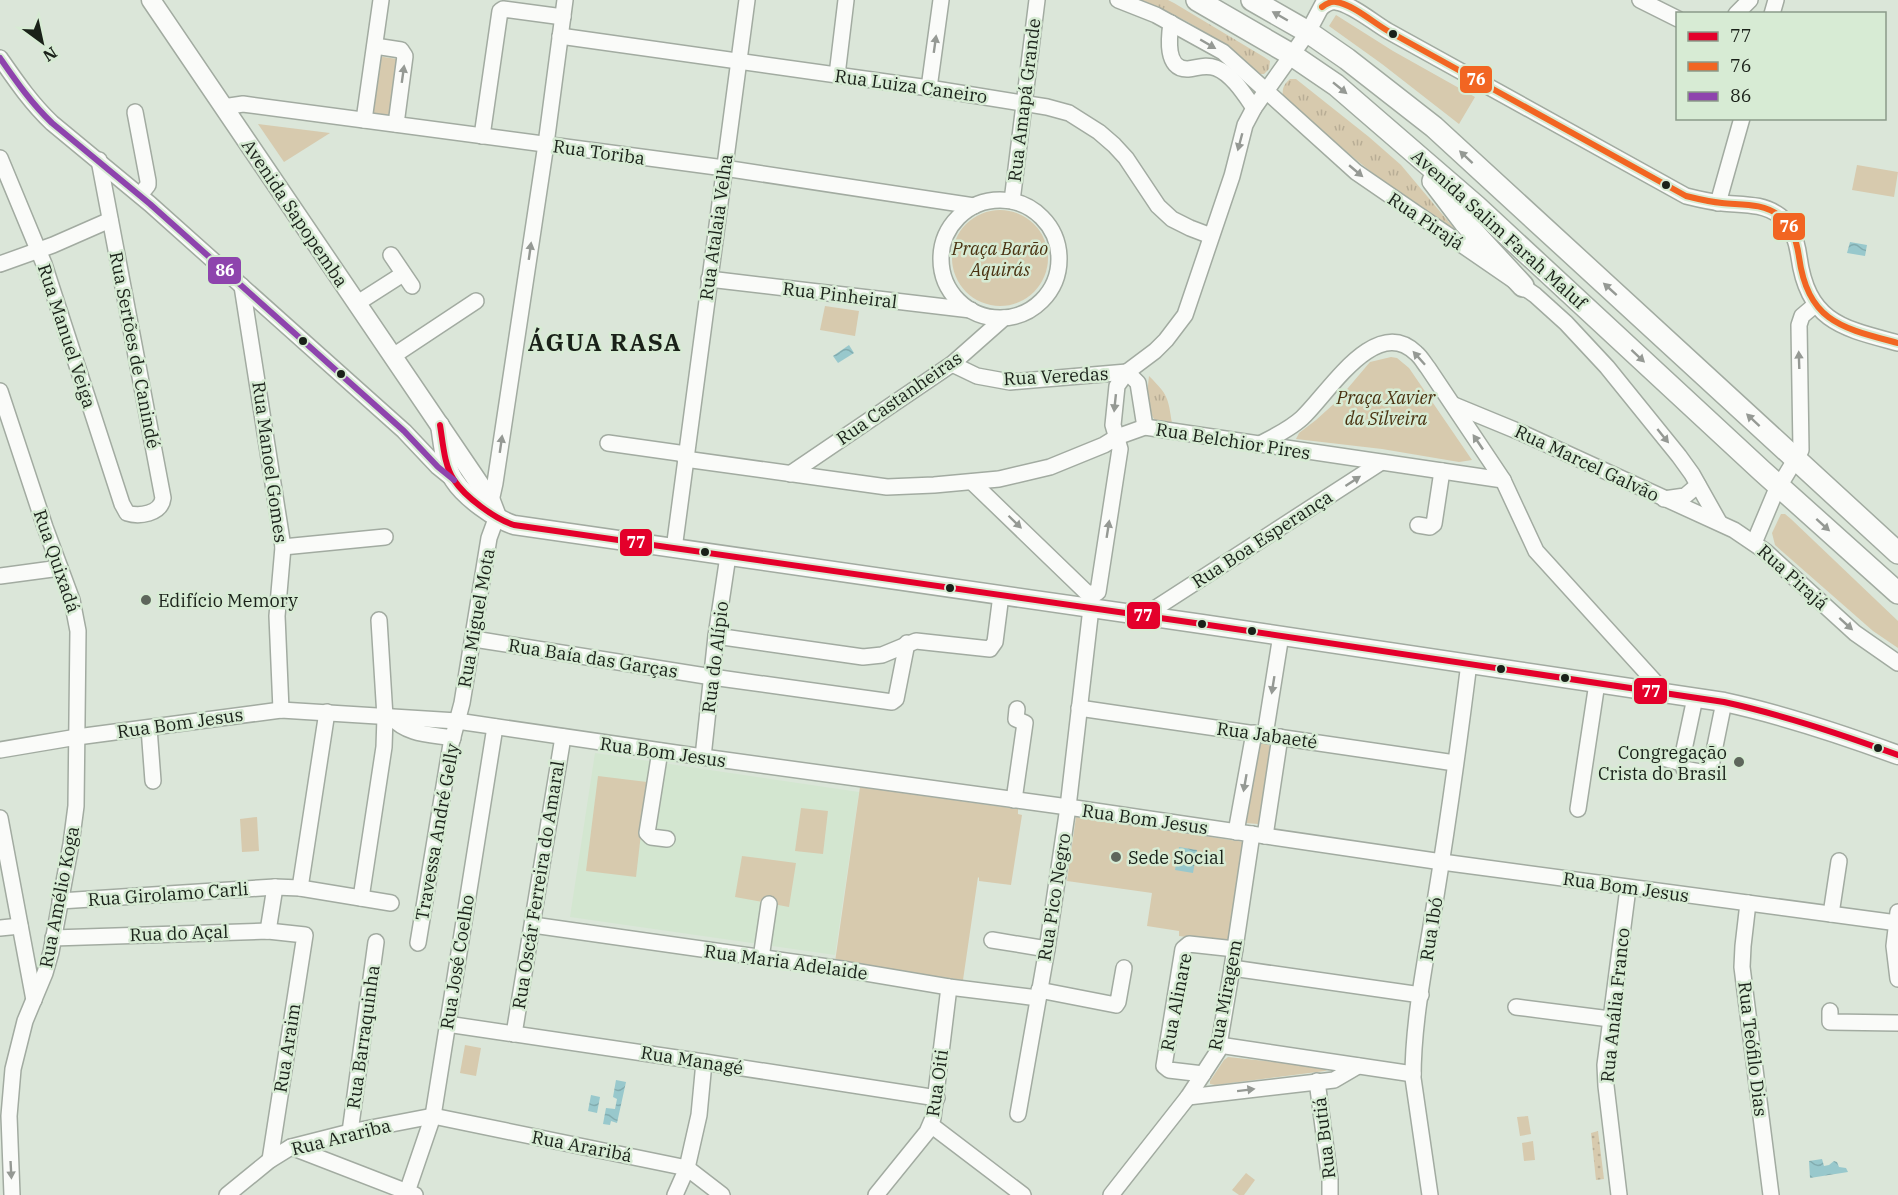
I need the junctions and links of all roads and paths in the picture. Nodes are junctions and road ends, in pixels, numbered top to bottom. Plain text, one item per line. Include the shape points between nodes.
1 (151, 0) edge
2 (381, 0) edge
3 (565, 0) edge
4 (747, 0) edge
5 (846, 0) edge
6 (941, 0) edge
7 (1037, 0) edge
8 (1118, 0) edge
9 (1197, 0) edge
10 (1252, 0) edge
11 (1640, 0) edge
12 (1750, 0) edge
13 (1324, 3) edge
14 (1350, 4) edge
15 (1738, 12) edge
16 (563, 17) junction
17 (1676, 18) edge
18 (1171, 23) junction
19 (1308, 32) junction
20 (560, 36) junction
21 (375, 46) junction
22 (1292, 55) junction
23 (0, 58) edge
24 (738, 61) junction
25 (837, 75) junction
26 (929, 88) junction
27 (1267, 91) junction
28 (1024, 103) junction
29 (223, 107) junction
30 (1254, 108) junction
31 (135, 112) dead end
32 (364, 120) junction
33 (1741, 120) edge
34 (396, 124) junction
35 (482, 136) junction
36 (546, 144) junction
37 (1408, 146) junction
38 (0, 158) edge
39 (99, 160) junction
40 (724, 168) junction
41 (140, 195) junction
42 (1012, 201) junction
43 (1718, 203) junction
44 (974, 206) junction
45 (110, 220) junction
46 (1212, 236) junction
47 (39, 250) junction
48 (391, 255) dead end
49 (0, 264) edge
50 (709, 279) junction
51 (242, 286) junction
52 (1523, 286) junction
53 (476, 301) dead end
54 (356, 304) junction
55 (1815, 305) junction
56 (971, 310) junction
57 (1004, 318) junction
58 (1898, 343) edge
59 (393, 356) junction
60 (952, 364) junction
61 (1127, 372) junction
62 (0, 391) edge
63 (1454, 405) junction
64 (440, 425) junction
65 (1144, 427) junction
66 (1118, 436) junction
67 (414, 442) junction
68 (608, 442) dead end
69 (1258, 445) junction
70 (445, 456) junction
71 (686, 457) junction
72 (1797, 460) junction
73 (1380, 463) junction
74 (1443, 471) junction
75 (790, 474) junction
76 (454, 480) junction
77 (1503, 480) junction
78 (477, 481) junction
79 (972, 482) junction
80 (1698, 485) junction
81 (1779, 486) junction
82 (1664, 499) junction
83 (490, 509) junction
84 (129, 514) joint
85 (1719, 522) junction
86 (1418, 525) dead end
87 (386, 537) dead end
88 (1754, 543) junction
89 (283, 547) junction
90 (674, 549) junction
91 (1898, 553) edge
92 (728, 556) junction
93 (60, 568) junction
94 (0, 576) edge
95 (1080, 584) junction
96 (1898, 593) edge
97 (1001, 595) junction
98 (1066, 604) junction
99 (1091, 608) junction
100 (1145, 615) junction
101 (380, 620) dead end
102 (1281, 635) junction
103 (716, 636) junction
104 (474, 639) junction
105 (907, 643) junction
106 (1635, 660) junction
107 (1469, 663) junction
108 (1898, 663) edge
109 (712, 677) junction
110 (1597, 683) junction
111 (1636, 688) junction
112 (1665, 693) junction
113 (1695, 698) junction
114 (1724, 702) junction
115 (1079, 708) junction
116 (281, 710) junction
117 (1017, 710) dead end
118 (327, 712) junction
119 (388, 717) junction
120 (458, 721) junction
121 (495, 727) junction
122 (149, 728) junction
123 (1266, 735) junction
124 (77, 737) junction
125 (563, 737) junction
126 (453, 738) junction
127 (0, 750) edge
128 (660, 751) junction
129 (1898, 755) edge
130 (1659, 757) dead end
131 (703, 758) junction
132 (1455, 763) junction
133 (1684, 769) dead end
134 (153, 781) dead end
135 (1014, 800) junction
136 (1068, 807) junction
137 (1578, 809) dead end
138 (0, 818) edge
139 (1236, 832) junction
140 (1259, 835) junction
141 (667, 839) dead end
142 (1839, 861) dead end
143 (1442, 862) junction
144 (275, 886) junction
145 (300, 888) junction
146 (1628, 888) junction
147 (361, 898) junction
148 (60, 902) junction
149 (391, 903) dead end
150 (1748, 903) junction
151 (769, 904) dead end
152 (1831, 914) junction
153 (1897, 919) edge
154 (533, 925) junction
155 (20, 926) junction
156 (0, 928) edge
157 (268, 931) junction
158 (305, 935) joint
159 (54, 938) junction
160 (992, 940) dead end
161 (376, 942) dead end
162 (418, 943) dead end
163 (1047, 949) junction
164 (1235, 949) junction
165 (761, 958) junction
166 (1124, 968) dead end
167 (1232, 968) junction
168 (1898, 979) edge
169 (949, 987) junction
170 (1039, 994) junction
171 (1421, 995) junction
172 (33, 1000) junction
173 (1516, 1007) dead end
174 (1830, 1011) dead end
175 (1610, 1019) junction
176 (1898, 1023) edge
177 (447, 1024) junction
178 (514, 1034) junction
179 (1219, 1045) junction
180 (704, 1062) junction
181 (1358, 1066) junction
182 (1203, 1074) junction
183 (1413, 1074) junction
184 (1317, 1081) junction
185 (1188, 1097) junction
186 (937, 1098) junction
187 (5, 1104) edge
188 (1018, 1114) dead end
189 (433, 1116) junction
190 (931, 1125) junction
191 (351, 1132) junction
192 (291, 1147) junction
193 (270, 1160) junction
194 (687, 1168) junction
195 (409, 1194) edge
196 (12, 1195) edge
197 (227, 1195) edge
198 (675, 1195) edge
199 (722, 1195) edge
200 (876, 1195) edge
201 (1023, 1195) edge
202 (1111, 1195) edge
203 (1330, 1195) edge
204 (1430, 1195) edge
205 (1619, 1195) edge
206 (1772, 1195) edge

1 - 29 main road, Avenida Sapopemba
2 - 21 street
3 - 16 street, Rua Miguel Mota
4 - 24 street, Rua Atalaia Velha
5 - 25 street
26 -> 6 street
7 - 28 street, Rua Amapá Grande
8 - 18 street, Rua Pirajá
9 - 22 highway, Avenida Salim Farah Maluf
19 -> 10 highway, Avenida Salim Farah Maluf
11 - 17 street
12 - 15 street
13 - 14 street
13 - 19 street
14 - 43 street via 1388,31 1686,196
16 - 20 street, Rua Miguel Mota
16 - 35 street via 500,11
18 -> 27 street, Rua Pirajá via 1223,52
18 - 30 street via 1170,52 1176,64 1188,69 1218,69
19 - 22 street
72 -> 19 highway, Avenida Salim Farah Maluf via 1434,127
20 - 24 street, Rua Luiza Caneiro
20 - 36 street, Rua Miguel Mota
21 - 32 street
34 -> 21 street via 405,56 400,50
22 - 27 street
22 -> 37 highway, Avenida Salim Farah Maluf via 1336,85
23 - 39 street via 38,109
24 - 25 street, Rua Luiza Caneiro
24 - 40 street, Rua Atalaia Velha
25 - 26 street, Rua Luiza Caneiro
26 - 28 street, Rua Luiza Caneiro
27 - 30 street
27 -> 52 street, Rua Pirajá via 1356,172
28 - 42 street, Rua Amapá Grande
28 - 46 street, Rua Luiza Caneiro via 1069,113 1099,132 1126,158 1158,206 1172,219
29 - 32 street, Rua Toriba via 243,104
29 - 54 main road, Avenida Sapopemba
30 -> 46 street
31 - 41 street via 148,181
32 - 34 street, Rua Toriba
33 - 43 street
34 - 35 street, Rua Toriba
35 - 36 street, Rua Toriba
36 - 40 street, Rua Toriba
83 -> 36 street, Rua Miguel Mota
37 - 52 highway via 1465,223
37 -> 81 highway, Avenida Salim Farah Maluf
38 - 47 street, Rua Manuel Veiga
39 - 41 street
39 - 45 street, Rua Sertões de Canindé
40 - 44 street, Rua Toriba
40 - 50 street, Rua Atalaia Velha
41 - 51 street
42 - 44 street via 992,200
42 - 57 street via 1030,207 1055,235 1058,272 1051,290 1038,304
43 - 55 street via 1767,208 1782,217 1793,232 1802,276
44 - 56 street via 959,216 948,231 941,266 946,284
45 - 47 street
45 - 84 street, Rua Sertões de Canindé via 163,498 159,509
46 - 61 street via 1185,315 1155,351
47 - 49 street
47 - 84 street, Rua Manuel Veiga via 122,504
48 - 54 street via 407,280
50 - 56 street, Rua Pinheiral
50 - 71 street, Rua Atalaia Velha
51 - 67 street
51 - 89 street, Rua Manoel Gomes
52 -> 80 street, Rua Pirajá via 1566,323 1607,367
53 - 59 street
54 - 59 main road, Avenida Sapopemba
55 - 58 street via 1847,328
72 -> 55 street via 1801,446 1798,325
56 - 57 street via 987,317
57 - 60 street, Rua Castanheiras
59 - 64 main road, Avenida Sapopemba
60 - 61 street, Rua Veredas via 977,376 1010,382
60 - 75 street, Rua Castanheiras
61 - 65 street via 1138,383
61 -> 66 street via 1117,386 1113,425
62 - 93 street, Rua Quixadá
63 -> 69 street via 1416,353 1390,342 1361,355 1301,418
77 -> 63 street
63 - 82 street, Rua Marcel Galvão via 1522,432
64 - 70 main road, Avenida Sapopemba
64 - 78 main road, Avenida Sapopemba
65 - 66 street, Rua Belchior Pires
65 - 69 street, Rua Belchior Pires
66 - 79 street, Rua Belchior Pires via 1050,467
95 -> 66 street via 1090,594 1096,594 1100,587 1117,475
67 - 70 street
67 - 76 street
68 - 71 street
69 - 73 street, Rua Belchior Pires
70 - 76 main road, Avenida Sapopemba
70 - 78 main road
71 - 75 street, Rua Belchior Pires
71 - 90 street, Rua Atalaia Velha
72 - 81 street
72 - 91 highway, Avenida Salim Farah Maluf
73 - 74 street, Rua Belchior Pires
100 -> 73 street, Rua Boa Esperança
74 - 77 street, Rua Belchior Pires
74 - 86 street via 1434,524
75 - 79 street, Rua Belchior Pires via 887,487
76 - 83 main road, Avenida Sapopemba
77 - 106 street via 1536,550
78 - 83 main road, Avenida Sapopemba
79 -> 95 street
80 - 82 street via 1685,495
80 - 85 street, Rua Pirajá
81 - 88 street
81 -> 96 highway, Avenida Salim Farah Maluf
82 - 85 street, Rua Marcel Galvão
83 - 90 main road, Avenida Sapopemba via 508,523 525,527
83 - 104 street, Rua Miguel Mota
85 - 88 street, Rua Pirajá
87 - 89 street
88 -> 108 street, Rua Pirajá via 1855,633
89 - 116 street, Rua Manoel Gomes via 278,616
90 - 92 main road, Avenida Sapopemba
92 - 97 main road, Avenida Sapopemba
92 - 103 street, Rua do Alípio
93 - 94 street
93 - 124 street, Rua Quixadá via 77,617
95 - 98 street
97 - 98 main road, Avenida Sapopemba
97 - 105 street via 995,642 990,649
98 - 99 main road, Avenida Sapopemba
99 - 100 main road, Avenida Sapopemba
99 - 115 street, Rua Pico Negro
100 - 102 main road, Avenida Sapopemba
101 - 119 street
102 - 107 main road, Avenida Sapopemba
102 -> 123 street
103 - 105 street via 873,657
103 - 109 street, Rua do Alípio
104 - 109 street, Rua Baía das Garças
104 - 120 street, Rua Miguel Mota
105 - 109 street, Rua Baía das Garças via 896,699 892,702
106 - 111 street
106 - 112 street
107 - 110 main road, Avenida Sapopemba
107 - 132 street, Rua Ibó
109 - 131 street, Rua do Alípio
110 - 111 main road, Avenida Sapopemba
110 - 137 street
111 - 112 main road, Avenida Sapopemba
112 - 113 main road, Avenida Sapopemba
113 - 114 main road, Avenida Sapopemba
113 - 130 street via 1682,759 1678,762
114 - 129 main road, Avenida Sapopemba via 1781,715
114 - 133 street via 1710,771
115 - 123 street, Rua Jabaeté
115 - 136 street, Rua Pico Negro
116 - 118 street, Rua Bom Jesus
116 - 122 street, Rua Bom Jesus
117 - 135 street via 1016,719 1025,723
118 - 119 street, Rua Bom Jesus
118 - 145 street
119 - 120 street, Rua Bom Jesus
119 - 126 street, Rua Bom Jesus via 409,731
119 - 147 street
120 - 121 street, Rua Bom Jesus
120 - 126 street, Travessa André Gelly
121 - 125 street, Rua Bom Jesus
121 - 177 street, Rua José Coelho
122 - 124 street, Rua Bom Jesus
122 - 134 street
123 - 132 street, Rua Jabaeté
123 -> 139 street
123 - 140 street, Rua Miragem
124 - 127 street, Rua Bom Jesus
124 - 148 street, Rua Amélio Koga via 76,806
125 - 128 street, Rua Bom Jesus
125 - 154 street, Rua Oscár Ferreira do Amaral
126 - 162 street, Travessa André Gelly
128 - 131 street, Rua Bom Jesus
128 - 141 street via 647,833
131 - 135 street, Rua Bom Jesus
132 - 143 street, Rua Ibó
135 - 136 street, Rua Bom Jesus
136 - 139 street, Rua Bom Jesus
136 - 163 street, Rua Pico Negro
138 - 155 street
139 - 140 street, Rua Bom Jesus
140 - 143 street, Rua Bom Jesus
140 - 164 street, Rua Miragem
142 - 152 street
143 - 146 street, Rua Bom Jesus
143 - 171 street, Rua Ibó
144 - 145 street, Rua Girolamo Carli
144 - 148 street, Rua Girolamo Carli
144 - 157 street, Rua Girolamo Carli
145 - 147 street, Rua Girolamo Carli
146 - 150 street, Rua Bom Jesus
146 - 175 street, Rua Anália Franco
147 - 149 street, Rua Girolamo Carli
148 - 159 street, Rua Amélio Koga
150 - 152 street, Rua Bom Jesus
150 - 206 street, Rua Teófilo Dias via 1742,966
151 - 165 street
152 - 153 street, Rua Bom Jesus
153 - 168 street via 1894,946
154 - 165 street, Rua Maria Adelaide
154 - 178 street, Rua Oscár Ferreira do Amaral
155 - 156 street
155 - 172 street
157 - 158 street, Rua do Açal
157 - 159 street, Rua do Açal
158 - 193 street, Rua Araim
159 - 172 street, Rua Amélio Koga
160 - 163 street
161 - 191 street, Rua Barraquinha
163 - 170 street, Rua Pico Negro
164 - 167 street, Rua Miragem
164 - 182 street, Rua Alinare via 1189,944 1183,949 1164,1066
165 - 169 street, Rua Maria Adelaide
166 - 170 street, Rua Maria Adelaide via 1116,1005
167 - 171 street
167 - 179 street, Rua Miragem
169 - 170 street, Rua Maria Adelaide
169 - 186 street, Rua Oiti
170 - 188 street, Rua Pico Negro
171 - 183 street, Rua Ibó
172 - 187 street, Rua Amélio Koga via 18,1042
173 - 175 street
174 - 176 street via 1830,1022
175 - 205 street, Rua Anália Franco via 1605,1074
177 - 178 street, Rua Managé
177 - 189 street, Rua José Coelho
178 - 180 street, Rua Managé
179 - 181 street
179 - 182 street, Rua Miragem
180 - 186 street, Rua Managé
180 - 194 street via 699,1114
181 - 183 street
181 - 184 street via 1334,1080
182 - 185 street, Rua Miragem
183 - 204 street, Rua Ibó
185 -> 184 street
184 - 203 street, Rua Butiá
185 - 202 street, Rua Miragem
186 - 190 street, Rua Oiti
187 -> 196 street, Rua Amélio Koga
189 - 191 street, Rua Arariba
189 - 194 street, Rua Araribá
189 - 195 street, Rua José Coelho
190 - 200 street, Rua Oiti
190 - 201 street
191 - 192 street, Rua Arariba
192 - 193 street, Rua Arariba
192 - 195 street
193 - 197 street, Rua Arariba
194 - 198 street
194 - 199 street, Rua Araribá

